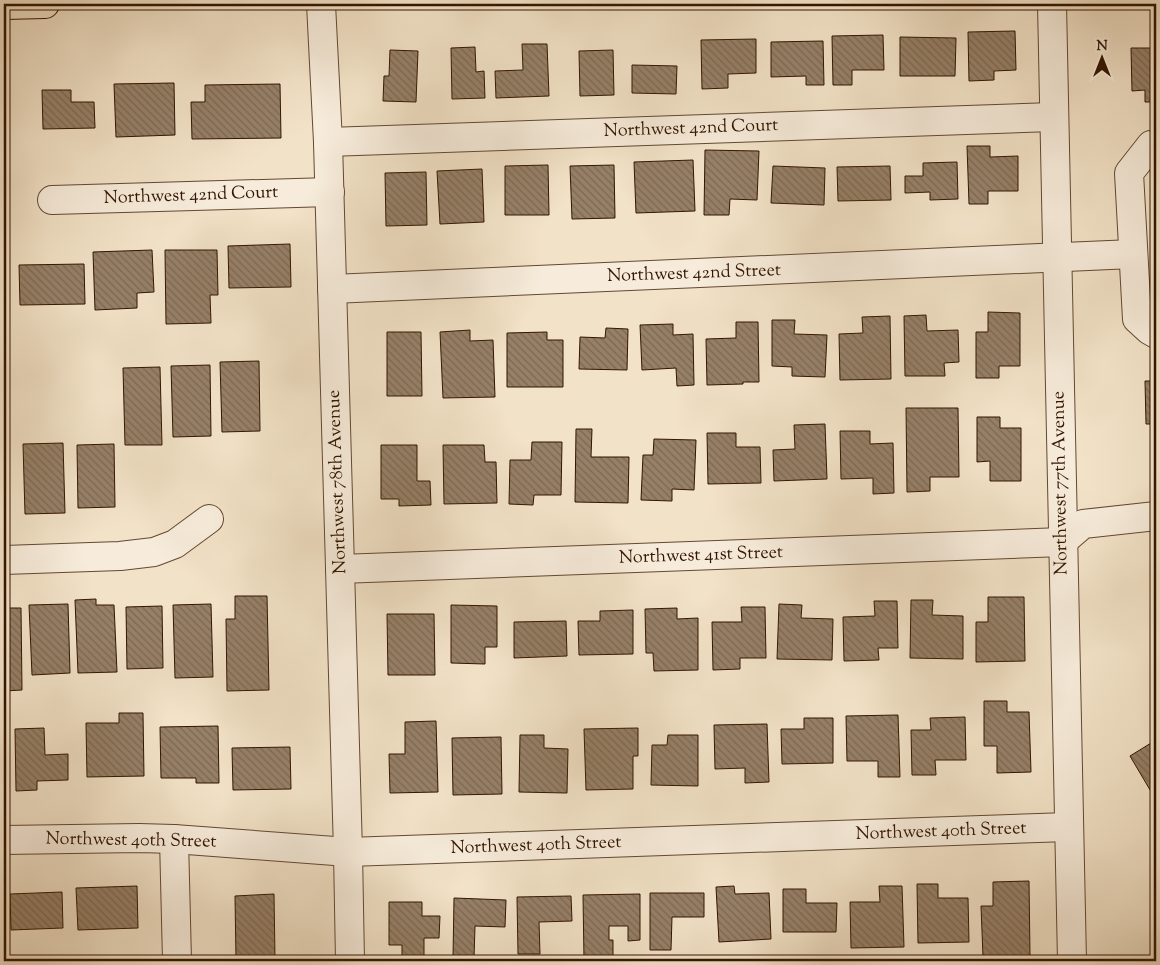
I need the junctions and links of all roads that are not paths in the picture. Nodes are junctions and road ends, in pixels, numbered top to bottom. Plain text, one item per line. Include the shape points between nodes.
1 (45, 4) edge
2 (322, 4) edge
3 (1052, 4) edge
4 (4, 5) edge
5 (1053, 117) junction
6 (328, 142) junction
7 (1149, 151) edge
8 (330, 192) junction
9 (52, 200) dead end
10 (1133, 254) junction
11 (1056, 258) junction
12 (332, 289) junction
13 (1153, 332) edge
14 (1156, 516) edge
15 (209, 519) dead end
16 (1062, 542) junction
17 (4, 560) edge
18 (340, 569) junction
19 (1068, 827) junction
20 (174, 839) junction
21 (4, 840) edge
22 (348, 852) junction
23 (177, 961) edge
24 (350, 961) edge
25 (1072, 961) edge

1 - 4 main road
2 - 6 street, Northwest 78th Avenue
3 - 5 street, Northwest 77th Avenue
5 - 6 street, Northwest 42nd Court
5 - 11 street, Northwest 77th Avenue
6 - 8 street, Northwest 78th Avenue
7 - 10 street via 1129,173
8 - 9 street, Northwest 42nd Court
8 - 12 street, Northwest 78th Avenue
10 - 11 street, Northwest 42nd Street
10 - 13 street via 1137,319
11 - 12 street, Northwest 42nd Street
11 - 16 street, Northwest 77th Avenue
12 - 18 street, Northwest 78th Avenue
14 - 16 street via 1083,524
15 - 17 street via 175,544 154,552
16 - 18 street, Northwest 41st Street
16 - 19 street, Northwest 77th Avenue
18 - 22 street, Northwest 78th Avenue
19 - 22 street, Northwest 40th Street
19 - 25 street, Northwest 77th Avenue
20 - 21 street, Northwest 40th Street
20 - 22 street, Northwest 40th Street
20 - 23 street
22 - 24 street, Northwest 78th Avenue

